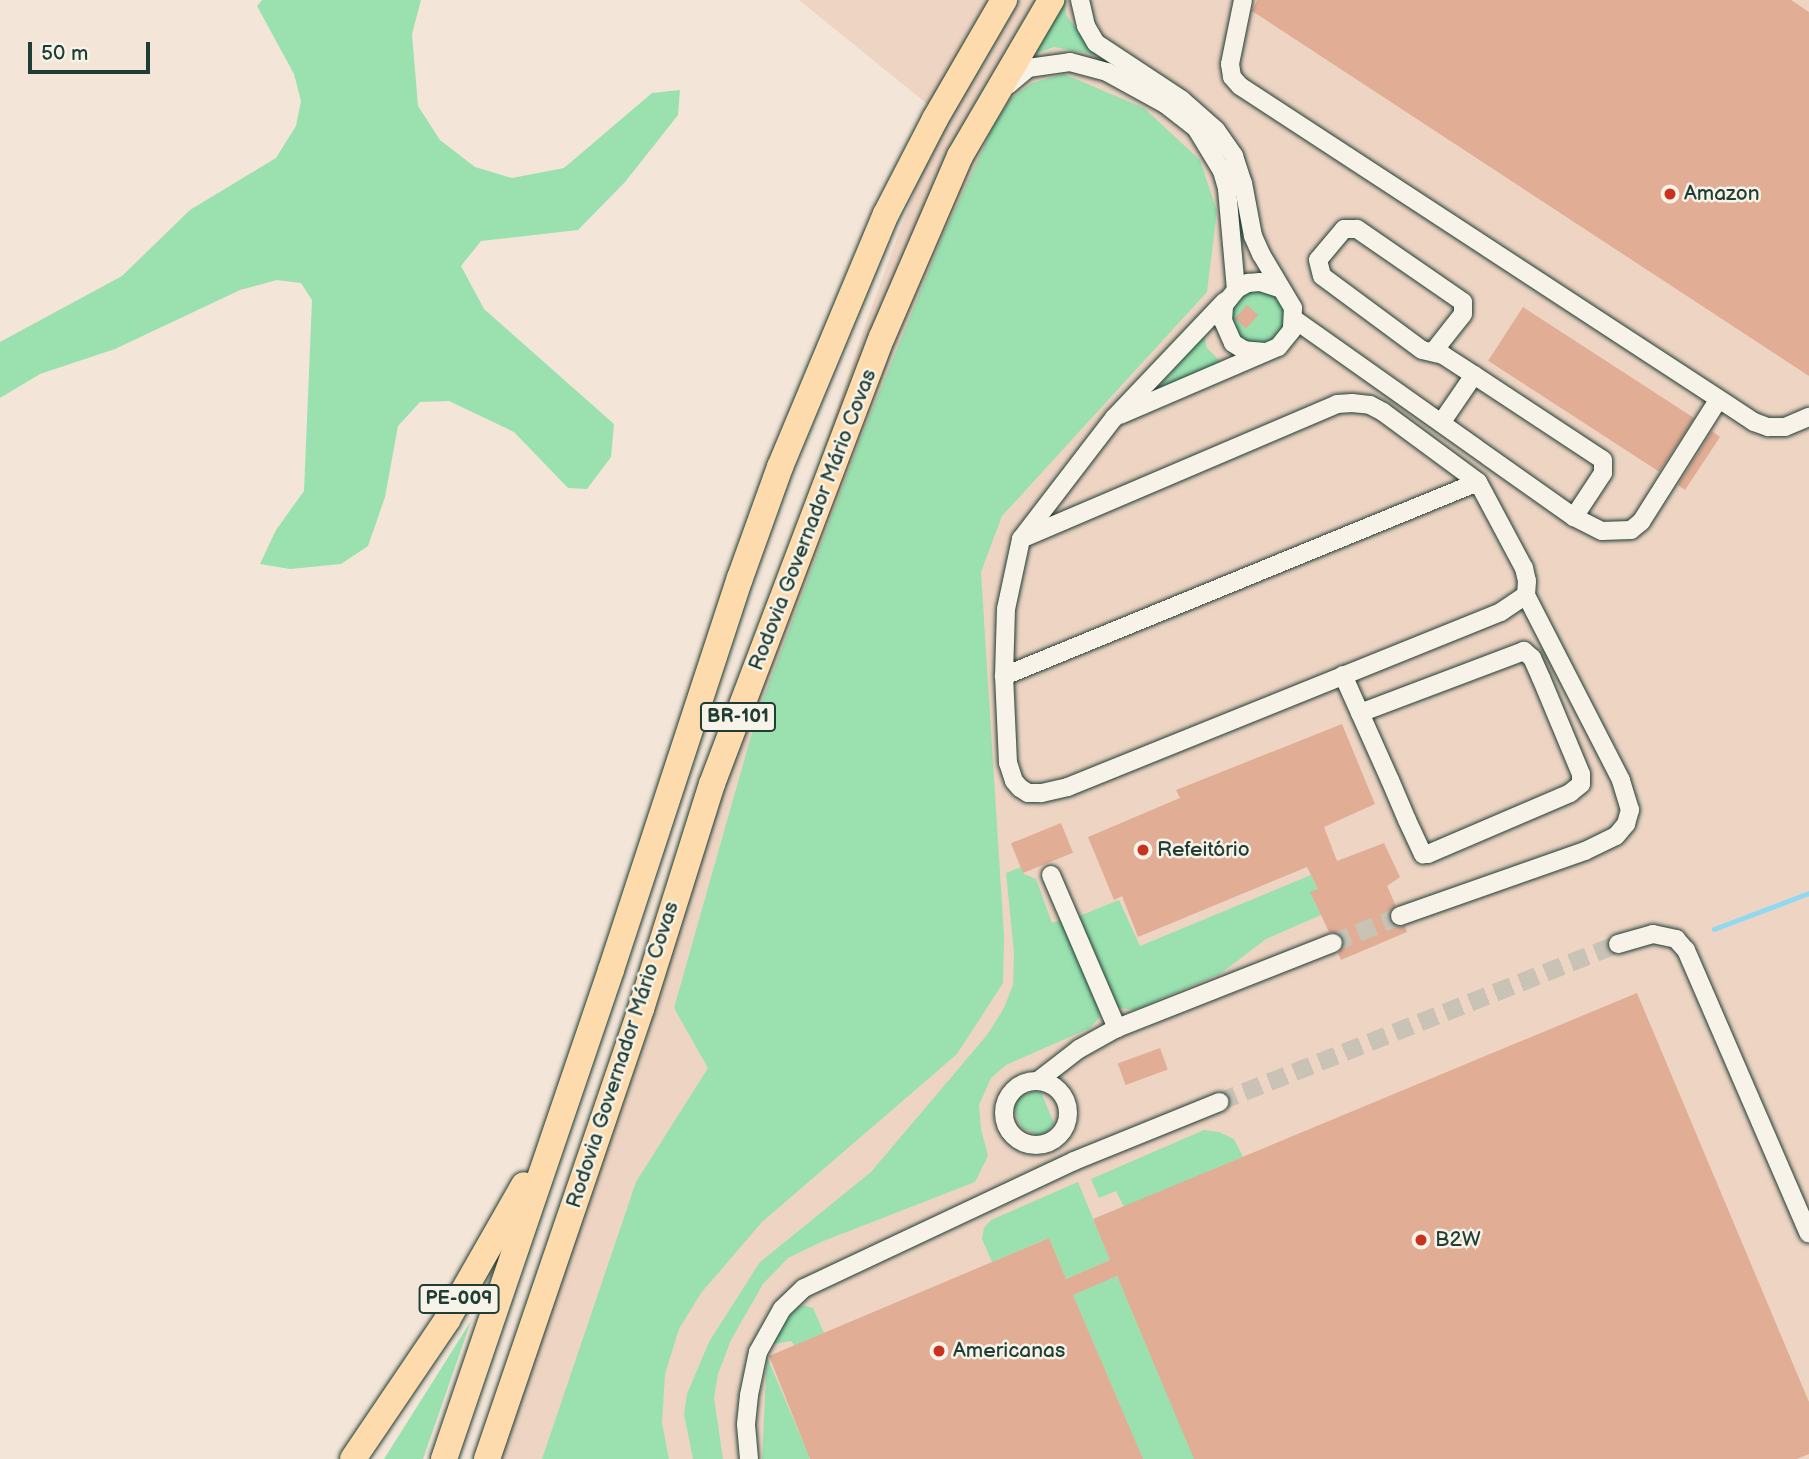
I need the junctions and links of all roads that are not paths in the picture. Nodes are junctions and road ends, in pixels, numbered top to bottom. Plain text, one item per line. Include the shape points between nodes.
1 (1004, 0) edge
2 (1051, 0) edge
3 (1080, 0) edge
4 (1242, 0) edge
5 (997, 93) junction
6 (1281, 289) junction
7 (1231, 295) junction
8 (1294, 319) junction
9 (1268, 352) junction
10 (1433, 352) junction
11 (1474, 374) junction
12 (1718, 400) junction
13 (1809, 417) edge
14 (1114, 418) junction
15 (1441, 423) junction
16 (1478, 482) junction
17 (1574, 517) junction
18 (1021, 539) junction
19 (1526, 595) junction
20 (1343, 675) junction
21 (1004, 676) junction
22 (1360, 713) junction
23 (1051, 875) dead end
24 (1400, 916) tunnel mouth
25 (1334, 943) tunnel mouth
26 (1618, 944) tunnel mouth
27 (1117, 1028) junction
28 (1039, 1080) junction
29 (1219, 1102) tunnel mouth
30 (554, 1132) junction
31 (1046, 1144) junction
32 (1055, 1170) junction
33 (1809, 1234) edge
34 (353, 1459) edge
35 (444, 1459) edge
36 (486, 1459) edge
37 (749, 1459) edge

1 - 30 highway, Rodovia Governador Mário Covas / BR-101 via 886,214 824,356 740,578
2 - 5 highway, Rodovia Governador Mário Covas / BR-101
3 - 6 lane via 1096,43 1182,100 1216,130 1234,156 1253,236
4 - 12 lane via 1230,64 1232,77 1240,86
5 - 7 lane via 1028,68 1070,62 1107,72 1181,114 1196,128 1222,171 1231,211
5 - 36 highway, Rodovia Governador Mário Covas / BR-101 via 960,156 882,337 712,783 641,1009
6 - 7 lane via 1260,282
6 - 8 lane via 1289,298
7 - 9 lane via 1223,321 1233,343 1256,353
7 - 14 lane
8 - 9 lane via 1287,340
8 - 15 lane
9 - 14 lane
10 - 10 lane via 1463,314 1463,302 1357,229 1343,229 1318,260 1322,276 1422,350
10 - 11 lane
11 - 15 lane
11 - 17 lane via 1603,460 1603,472
12 - 13 lane via 1768,427 1785,427
12 - 17 lane via 1641,522 1630,530 1602,531
14 - 18 lane
15 - 17 lane
16 - 18 lane via 1370,405 1337,404
16 - 19 lane via 1524,568
16 - 21 lane
18 - 21 lane via 1006,609
19 - 20 lane via 1501,612
19 - 24 lane via 1621,780 1630,810 1626,824 1616,836 1585,851
20 - 21 lane via 1068,787 1041,793 1020,788 1011,774
20 - 22 lane
22 - 22 lane via 1423,853 1570,793 1581,784 1581,774 1541,678 1524,651
23 - 27 lane
25 - 27 lane
26 - 33 lane via 1647,934 1661,935 1676,939 1686,950
27 - 28 lane via 1079,1049
28 - 31 lane via 1062,1092 1068,1103 1066,1128
28 - 31 lane via 1015,1088 1003,1110 1011,1134 1033,1145
29 - 32 lane
30 - 34 highway, PE-009 via 447,1320
30 - 35 highway, Rodovia Governador Mário Covas / BR-101
31 - 32 lane
32 - 37 lane via 804,1287 792,1298 758,1352 746,1424

